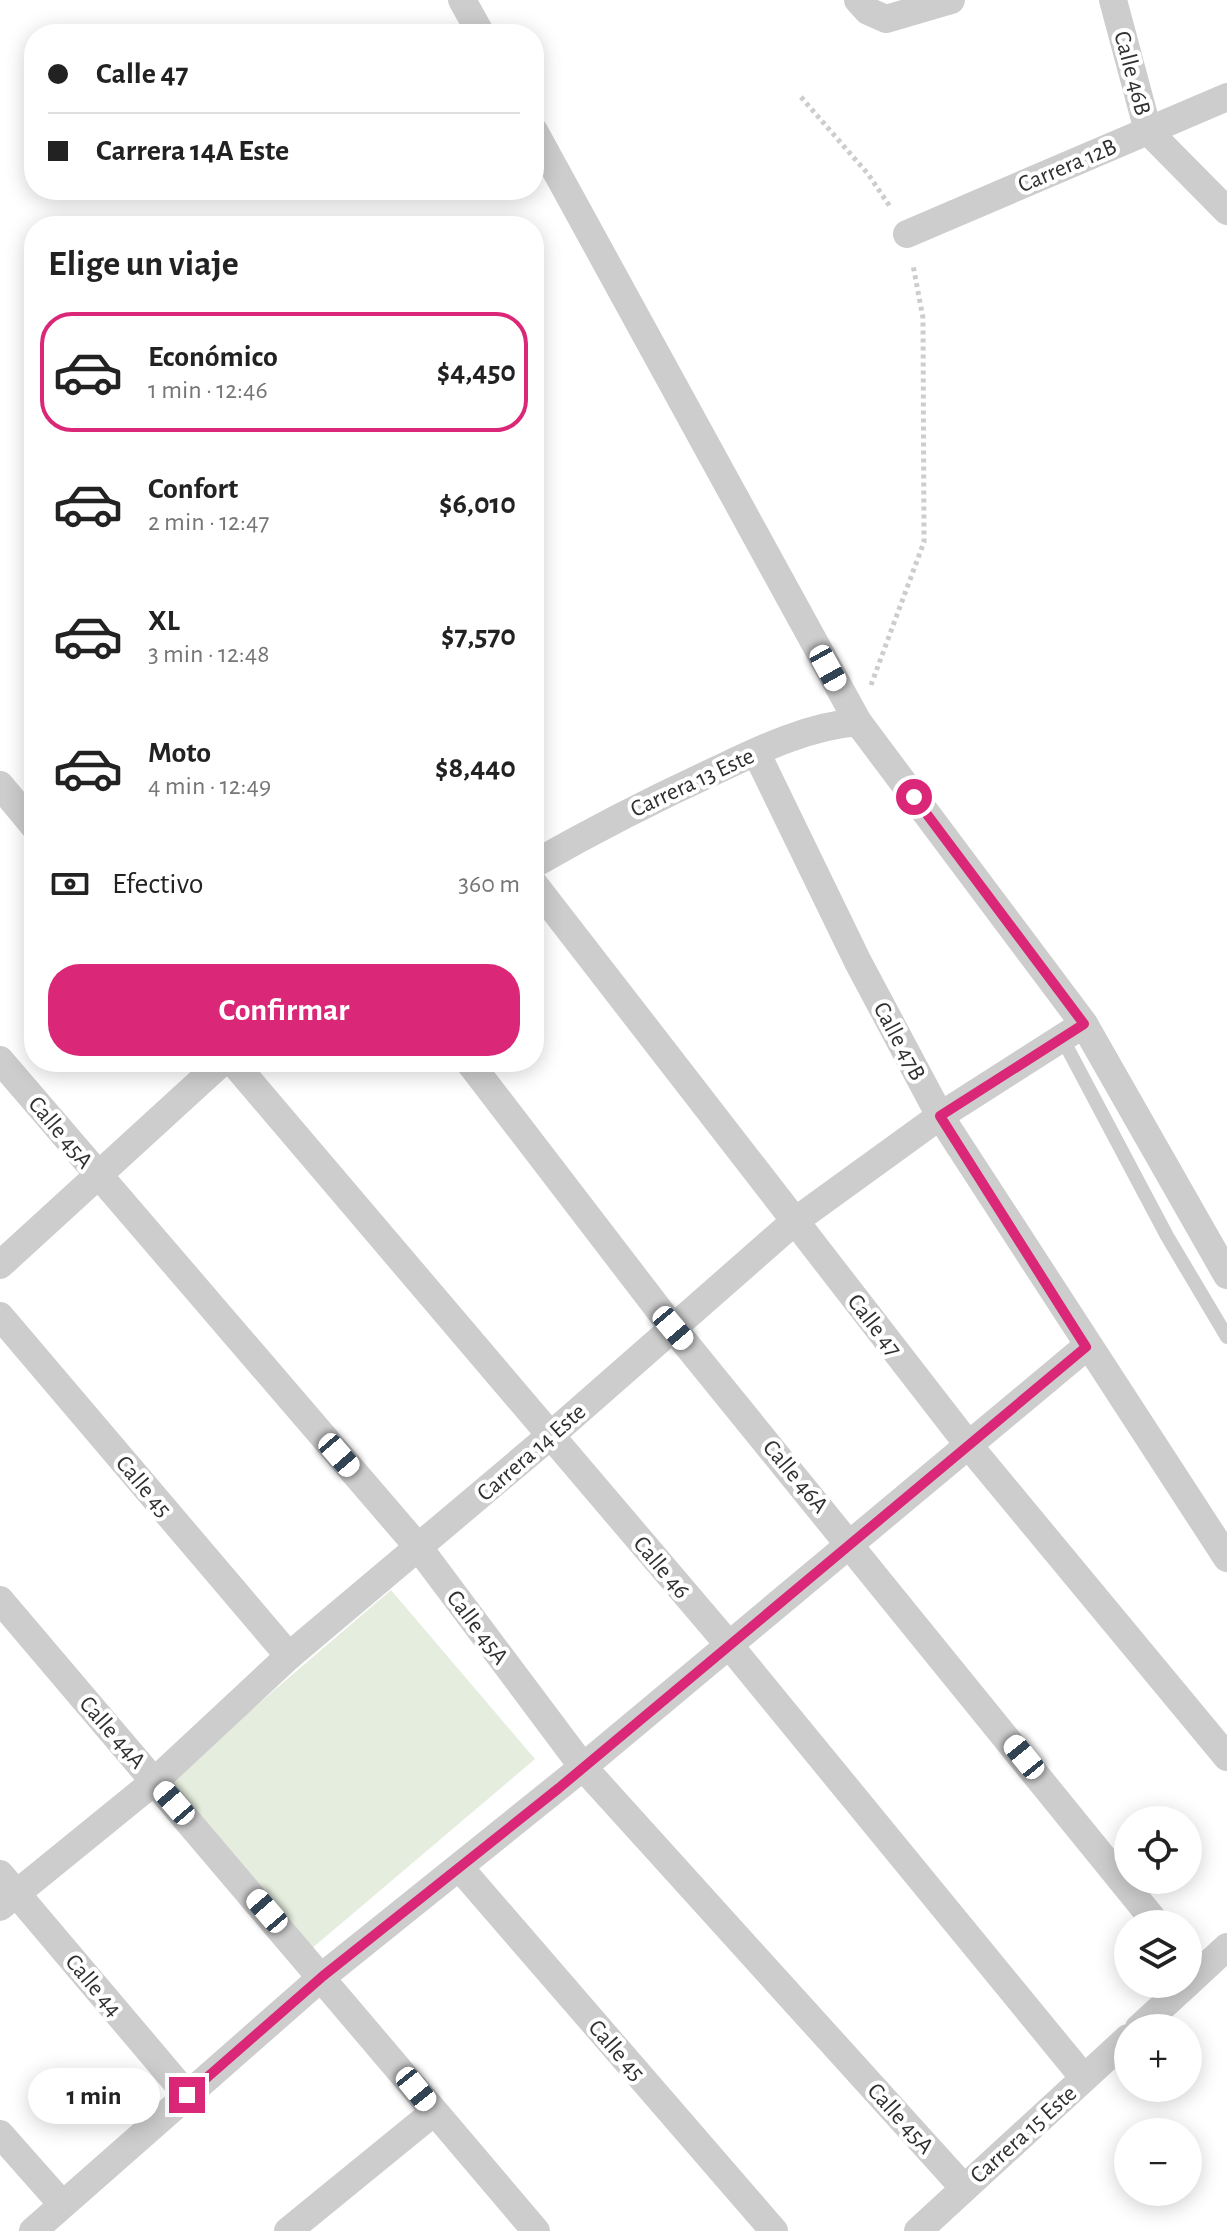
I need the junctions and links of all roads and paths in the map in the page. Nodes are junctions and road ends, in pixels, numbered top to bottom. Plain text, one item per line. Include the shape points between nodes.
1 (462, 0) edge
2 (858, 0) edge
3 (951, 0) edge
4 (1113, 0) edge
5 (475, 24) edge
6 (801, 97) dead end
7 (1227, 97) edge
8 (1148, 131) junction
9 (544, 149) edge
10 (1227, 211) edge
11 (907, 234) junction
12 (858, 722) junction
13 (756, 752) junction
14 (0, 785) edge
15 (24, 814) edge
16 (544, 858) edge
17 (544, 897) edge
18 (1072, 1030) junction
19 (0, 1060) edge
20 (211, 1072) edge
21 (241, 1072) edge
22 (477, 1072) edge
23 (940, 1116) junction
24 (99, 1178) junction
25 (795, 1221) junction
26 (0, 1265) edge
27 (1227, 1275) edge
28 (0, 1316) edge
29 (673, 1328) junction
30 (1227, 1337) edge
31 (1086, 1347) junction
32 (550, 1436) junction
33 (970, 1447) junction
34 (852, 1543) junction
35 (419, 1548) junction
36 (1227, 1558) edge
37 (0, 1600) edge
38 (729, 1645) junction
39 (289, 1656) junction
40 (1227, 1757) edge
41 (583, 1767) junction
42 (155, 1781) junction
43 (460, 1868) junction
44 (6, 1891) edge
45 (1146, 1910) edge
46 (1227, 1947) edge
47 (1202, 1967) edge
48 (323, 1976) junction
49 (1168, 1998) edge
50 (1153, 2014) edge
51 (1114, 2051) edge
52 (1084, 2078) junction
53 (187, 2095) junction
54 (434, 2112) junction
55 (0, 2134) edge
56 (964, 2188) junction
57 (62, 2204) junction
58 (33, 2231) edge
59 (288, 2231) edge
60 (536, 2231) edge
61 (774, 2231) edge
62 (918, 2231) edge

1 - 5 street
2 - 3 street via 886,19
4 - 8 street, Calle 46B
6 - 11 path via 868,174
7 - 8 street, Carrera 12B
8 - 10 street, Calle 46B
8 - 11 street, Carrera 12B
9 - 12 street
11 - 12 path via 923,318 924,542
12 - 13 street, Carrera 13 Este via 829,724
12 - 18 street
13 - 16 street, Carrera 13 Este via 629,810
13 - 23 street, Calle 47B
14 - 15 street
17 - 25 street, Calle 47
18 - 23 street, Carrera 14 Este
18 - 27 street
18 - 30 lane via 1167,1236
19 - 24 street, Calle 45A
20 - 24 street
21 - 32 street, Calle 46
22 - 29 street, Calle 46A
23 - 25 street, Carrera 14 Este
23 - 31 street, Calle 47B
24 - 26 street
24 - 35 street, Calle 45A
25 - 29 street, Carrera 14 Este
25 - 33 street, Calle 47
28 - 39 street, Calle 45
29 - 32 street, Carrera 14 Este
29 - 34 street, Calle 46A
31 - 33 street
31 - 36 street, Calle 47B
32 - 35 street, Carrera 14 Este
32 - 38 street, Calle 46
33 - 34 street
33 - 40 street, Calle 47
34 - 38 street
34 - 45 street, Calle 46A
35 - 39 street, Carrera 14 Este
35 - 41 street, Calle 45A
37 - 42 street, Calle 44A
38 - 41 street
38 - 52 street, Calle 46
39 - 42 street, Carrera 14 Este
41 - 43 street
41 - 56 street, Calle 45A
42 - 44 street, Carrera 14 Este
42 - 48 street, Calle 44A
43 - 48 street
43 - 61 street, Calle 45
44 - 53 street, Calle 44
46 - 47 street
48 - 53 street
48 - 54 street, Calle 44A
49 - 50 street
51 - 52 street, Carrera 15 Este
52 - 56 street, Carrera 15 Este
53 - 57 street
54 - 59 street
54 - 60 street, Calle 44A
55 - 57 street
56 - 62 street, Carrera 15 Este
57 - 58 street

